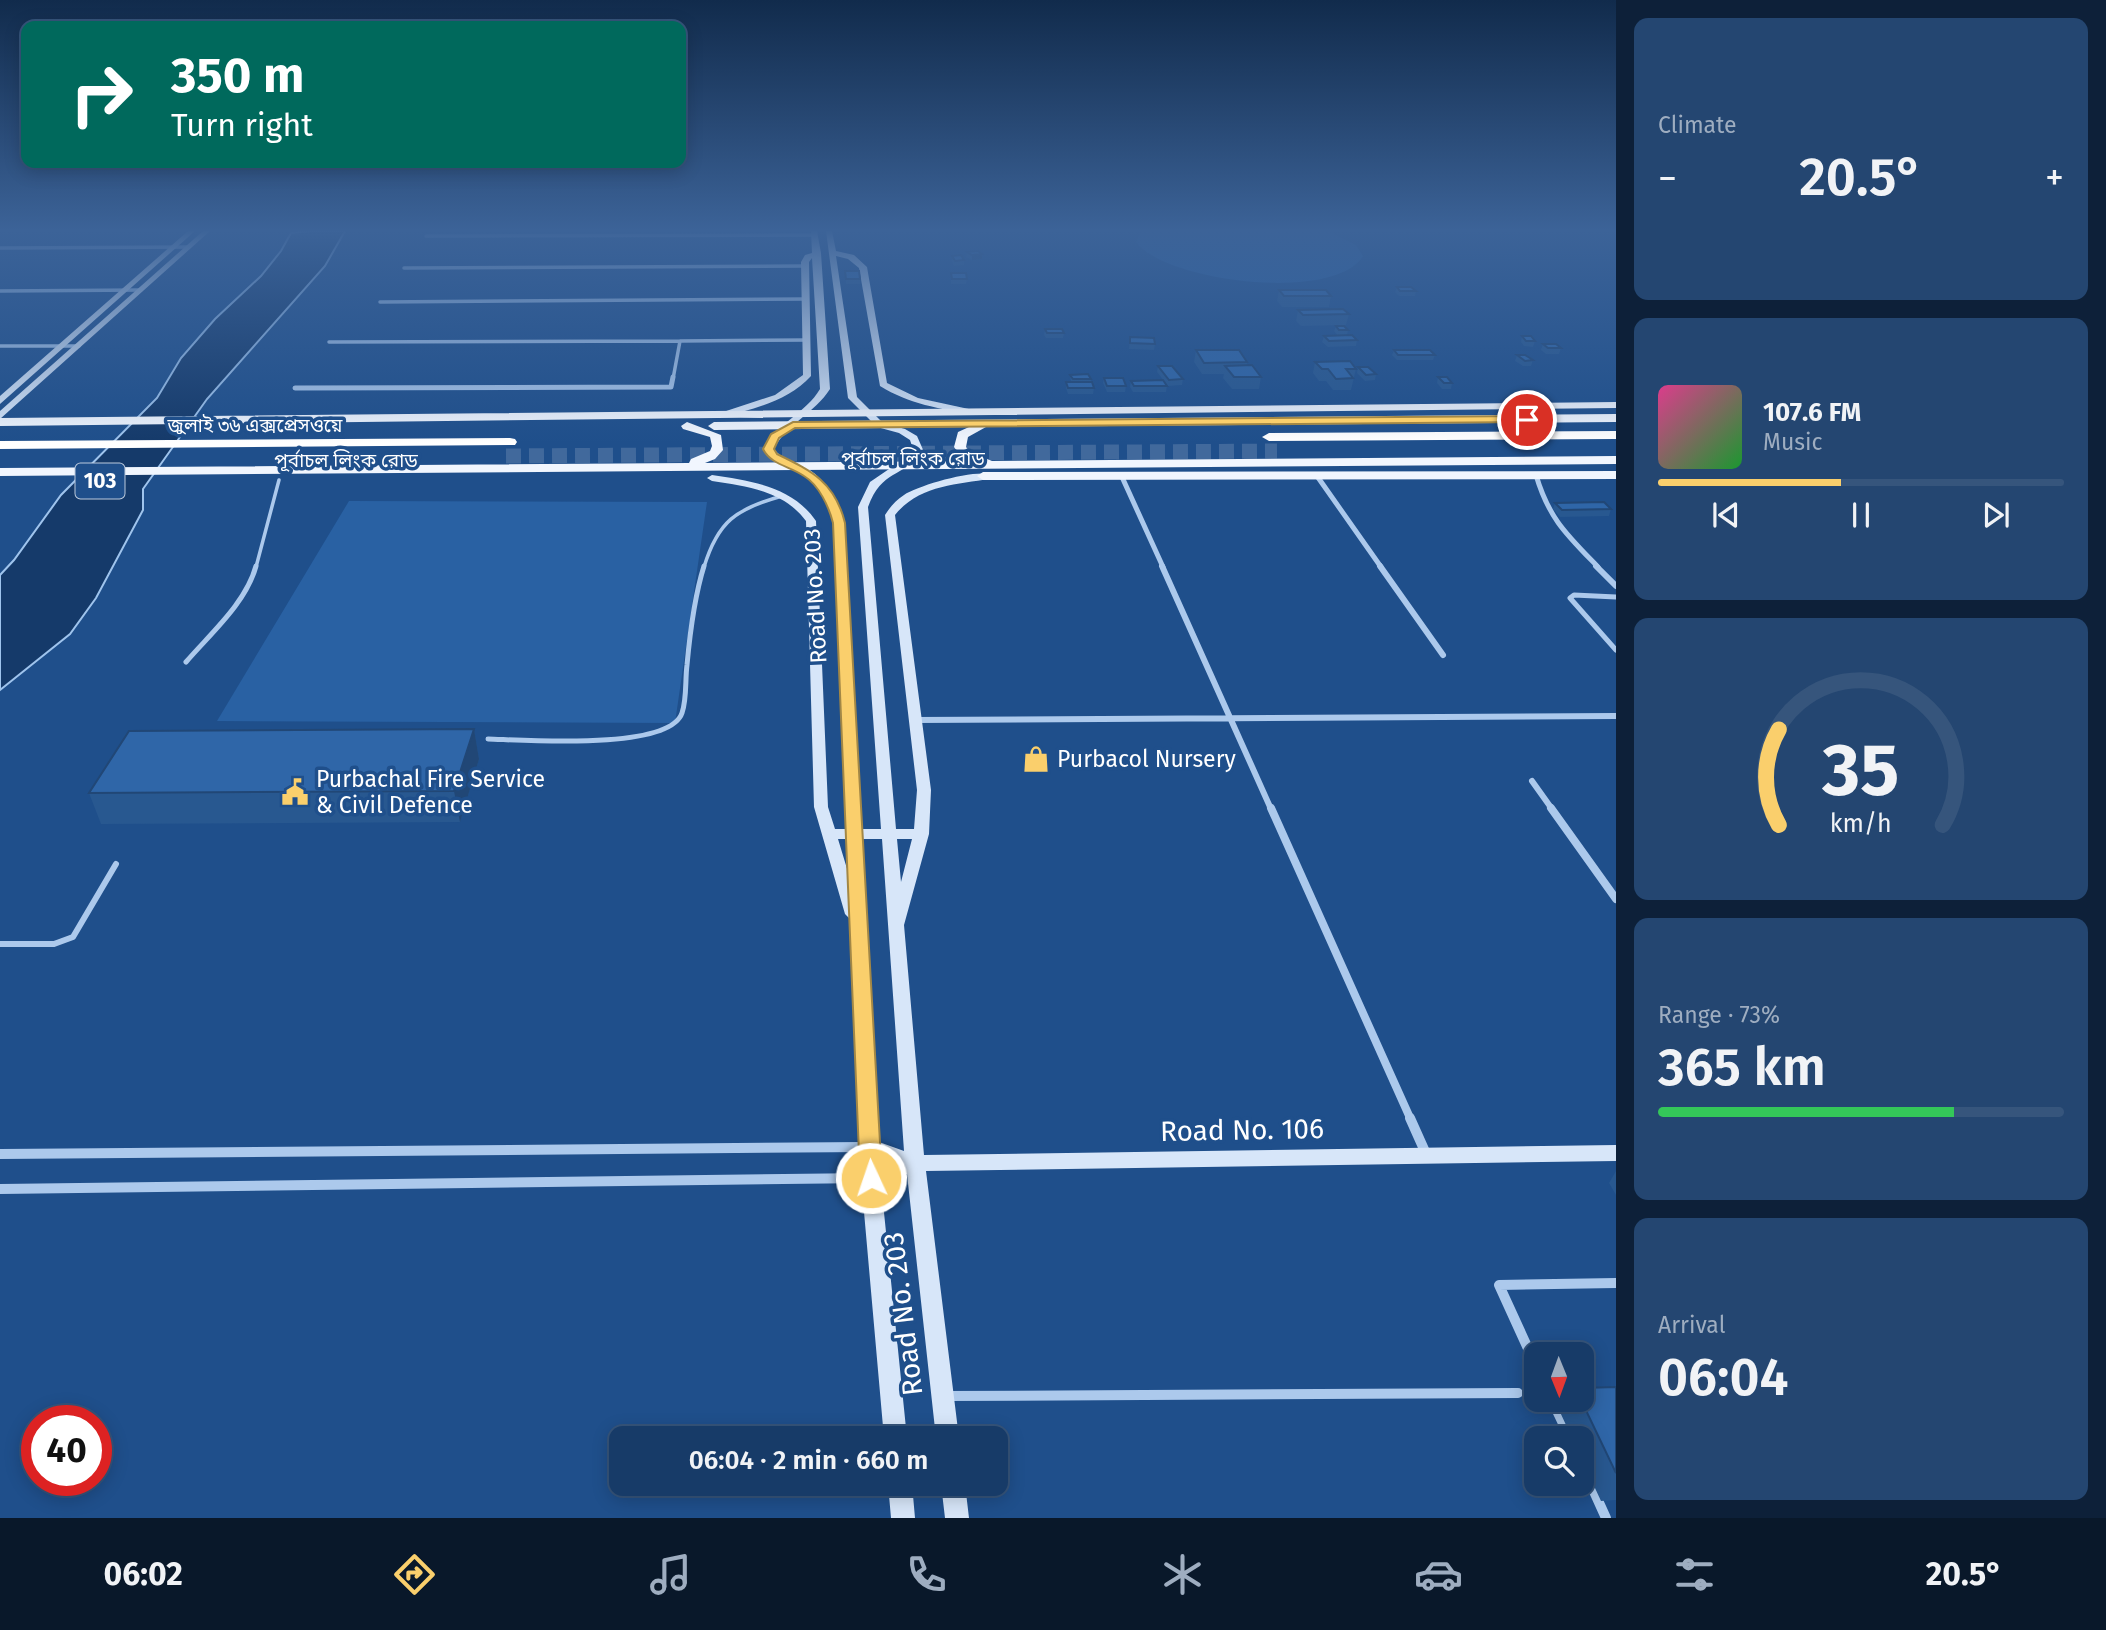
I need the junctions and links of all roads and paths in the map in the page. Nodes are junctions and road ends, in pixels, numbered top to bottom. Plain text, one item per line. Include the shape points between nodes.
1 (112, 302) edge
2 (128, 302) edge
3 (380, 302) dead end
4 (403, 302) edge
5 (806, 302) edge
6 (820, 302) edge
7 (840, 302) edge
8 (869, 302) edge
9 (807, 340) junction
10 (680, 341) junction
11 (329, 342) dead end
12 (0, 346) edge
13 (62, 346) junction
14 (79, 346) junction
15 (295, 388) dead end
16 (0, 401) edge
17 (1616, 405) edge
18 (973, 411) junction
19 (722, 414) junction
20 (0, 416) edge
21 (1616, 418) edge
22 (0, 422) edge
23 (995, 424) junction
24 (793, 425) junction
25 (880, 425) junction
26 (687, 426) junction
27 (0, 431) edge
28 (1616, 435) edge
29 (1269, 437) tunnel mouth
30 (0, 445) edge
31 (1616, 448) edge
32 (1277, 451) tunnel mouth
33 (0, 458) edge
34 (1616, 460) edge
35 (1010, 464) junction
36 (901, 465) junction
37 (795, 466) junction
38 (674, 467) junction
39 (0, 472) edge
40 (1536, 475) junction
41 (1616, 475) edge
42 (990, 476) junction
43 (1317, 476) junction
44 (1122, 477) junction
45 (712, 478) junction
46 (279, 480) junction
47 (0, 481) edge
48 (782, 496) junction
49 (1616, 586) edge
50 (1616, 597) edge
51 (1616, 650) edge
52 (1443, 655) dead end
53 (186, 662) dead end
54 (1616, 716) edge
55 (1230, 718) junction
56 (915, 720) junction
57 (488, 739) dead end
58 (1532, 781) dead end
59 (828, 834) junction
60 (854, 834) junction
61 (887, 834) junction
62 (922, 834) junction
63 (116, 864) dead end
64 (1616, 899) edge
65 (859, 932) junction
66 (896, 932) junction
67 (0, 944) edge
68 (869, 1147) junction
69 (1616, 1153) edge
70 (0, 1154) edge
71 (1427, 1156) junction
72 (915, 1163) junction
73 (871, 1178) junction
74 (0, 1189) edge
75 (1616, 1283) edge
76 (1525, 1342) edge
77 (1518, 1392) dead end
78 (943, 1396) junction
79 (894, 1426) edge
80 (947, 1426) edge
81 (1594, 1492) edge
82 (901, 1496) edge
83 (954, 1496) edge
84 (903, 1518) edge
85 (957, 1518) edge
86 (1606, 1518) edge

1 - 13 street
2 - 14 street
3 - 4 street
5 - 9 street
6 - 24 street, Road No. 203 via 825,389
7 - 25 street, Road No. 203 via 853,398
8 - 18 street via 883,384 924,403
9 - 10 street
9 - 19 street via 807,376 796,387 771,401
10 - 11 street
10 - 15 street via 671,387
12 - 13 street
13 - 14 street
13 - 16 street
14 - 20 street
17 - 18 main road
18 - 19 main road
19 - 22 main road
21 - 23 main road
23 - 25 main road
23 - 35 main road via 968,431 962,435 960,447 966,455
24 - 25 main road
24 - 26 main road
24 - 37 street, Road No. 203 via 775,437 769,449 772,456
25 - 36 street, Road No. 203 via 902,431 918,445 919,452
26 - 27 main road
26 - 38 main road via 715,435 719,450
28 - 29 highway
30 - 33 highway, জুলাই ৩৬ এক্সপ্রেসওয়ে via 508,449 266,458
31 - 32 highway
34 - 35 main road
35 - 36 main road
36 - 37 main road
36 - 61 street, Road No. 203 via 873,482 863,507
37 - 38 main road
37 - 60 street, Road No. 203 via 811,474 824,490 839,523
38 - 39 main road
40 - 41 main road, পূর্বাচল লিংক রোড
40 - 43 main road, পূর্বাচল লিংক রোড
40 - 49 street via 1545,505 1561,529
42 - 44 main road, পূর্বাচল লিংক রোড
42 - 45 main road, পূর্বাচল লিংক রোড
42 - 56 street, Road No. 203 via 932,487 898,503 890,515
43 - 44 main road, পূর্বাচল লিংক রোড
43 - 52 street
44 - 55 street
45 - 46 main road, পূর্বাচল লিংক রোড
45 - 48 street, Road No. 203
46 - 47 main road, পূর্বাচল লিংক রোড / 103
46 - 53 lane via 253,577 233,609
48 - 57 lane via 731,517 709,551 698,589 682,713 671,727 653,735 623,738
48 - 59 street, Road No. 203 via 806,512 811,521 821,807
50 - 51 lane via 1570,598
54 - 55 street
55 - 56 street
55 - 71 street
56 - 62 street, Road No. 203 via 924,790
58 - 64 street
59 - 60 street
59 - 65 street, Road No. 203
60 - 61 street
60 - 65 street, Road No. 203
61 - 62 street
61 - 66 street, Road No. 203
62 - 66 street, Road No. 203
63 - 67 lane via 73,937 54,944
65 - 68 street, Road No. 203
66 - 72 street, Road No. 203
68 - 70 street
68 - 72 street
68 - 73 street, Road No. 203
69 - 71 street, Road No. 106
71 - 72 street, Road No. 106
72 - 73 street, Road No. 106
72 - 78 street, Road No. 203
73 - 74 street
73 - 79 street, Road No. 203
75 - 76 street via 1499,1285
77 - 78 street
78 - 80 street, Road No. 203
81 - 86 street
82 - 84 street
83 - 85 street

